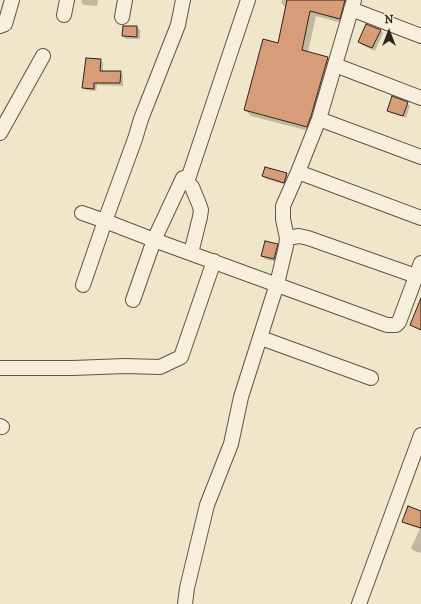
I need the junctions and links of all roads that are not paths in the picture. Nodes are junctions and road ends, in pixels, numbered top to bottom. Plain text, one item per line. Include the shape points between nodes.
1 (12, 0) edge
2 (67, 0) edge
3 (125, 0) edge
4 (184, 0) edge
5 (248, 0) edge
6 (353, 4) edge
7 (64, 15) dead end
8 (122, 17) dead end
9 (0, 26) edge
10 (421, 36) edge
11 (43, 56) dead end
12 (335, 65) junction
13 (421, 98) edge
14 (319, 119) junction
15 (0, 133) edge
16 (421, 157) edge
17 (298, 172) junction
18 (187, 182) junction
19 (82, 213) dead end
20 (421, 218) edge
21 (105, 221) junction
22 (287, 238) junction
23 (154, 240) junction
24 (191, 253) junction
25 (214, 261) junction
26 (419, 269) edge
27 (277, 284) junction
28 (83, 285) dead end
29 (132, 300) dead end
30 (261, 338) junction
31 (0, 368) edge
32 (371, 378) dead end
33 (421, 434) edge
34 (186, 604) edge
35 (359, 604) edge

1 - 9 street via 5,24
2 - 7 street
3 - 8 street
4 - 21 street via 178,25
5 - 18 street
6 - 10 street
6 - 12 street
11 - 15 street
12 - 13 street
12 - 14 street
14 - 16 street
14 - 17 street
17 - 20 street
17 - 22 street via 283,206
18 - 23 street via 183,178
18 - 24 street via 192,187 201,210
19 - 21 street
21 - 23 street
21 - 28 street
22 - 26 street via 308,238
22 - 27 street
23 - 24 street
23 - 29 street
24 - 25 street
25 - 27 street
25 - 31 street via 181,357 160,366
26 - 27 street via 399,322 391,325
27 - 30 street
30 - 32 street
30 - 34 street via 241,397 231,444 207,506 187,588
33 - 35 street

